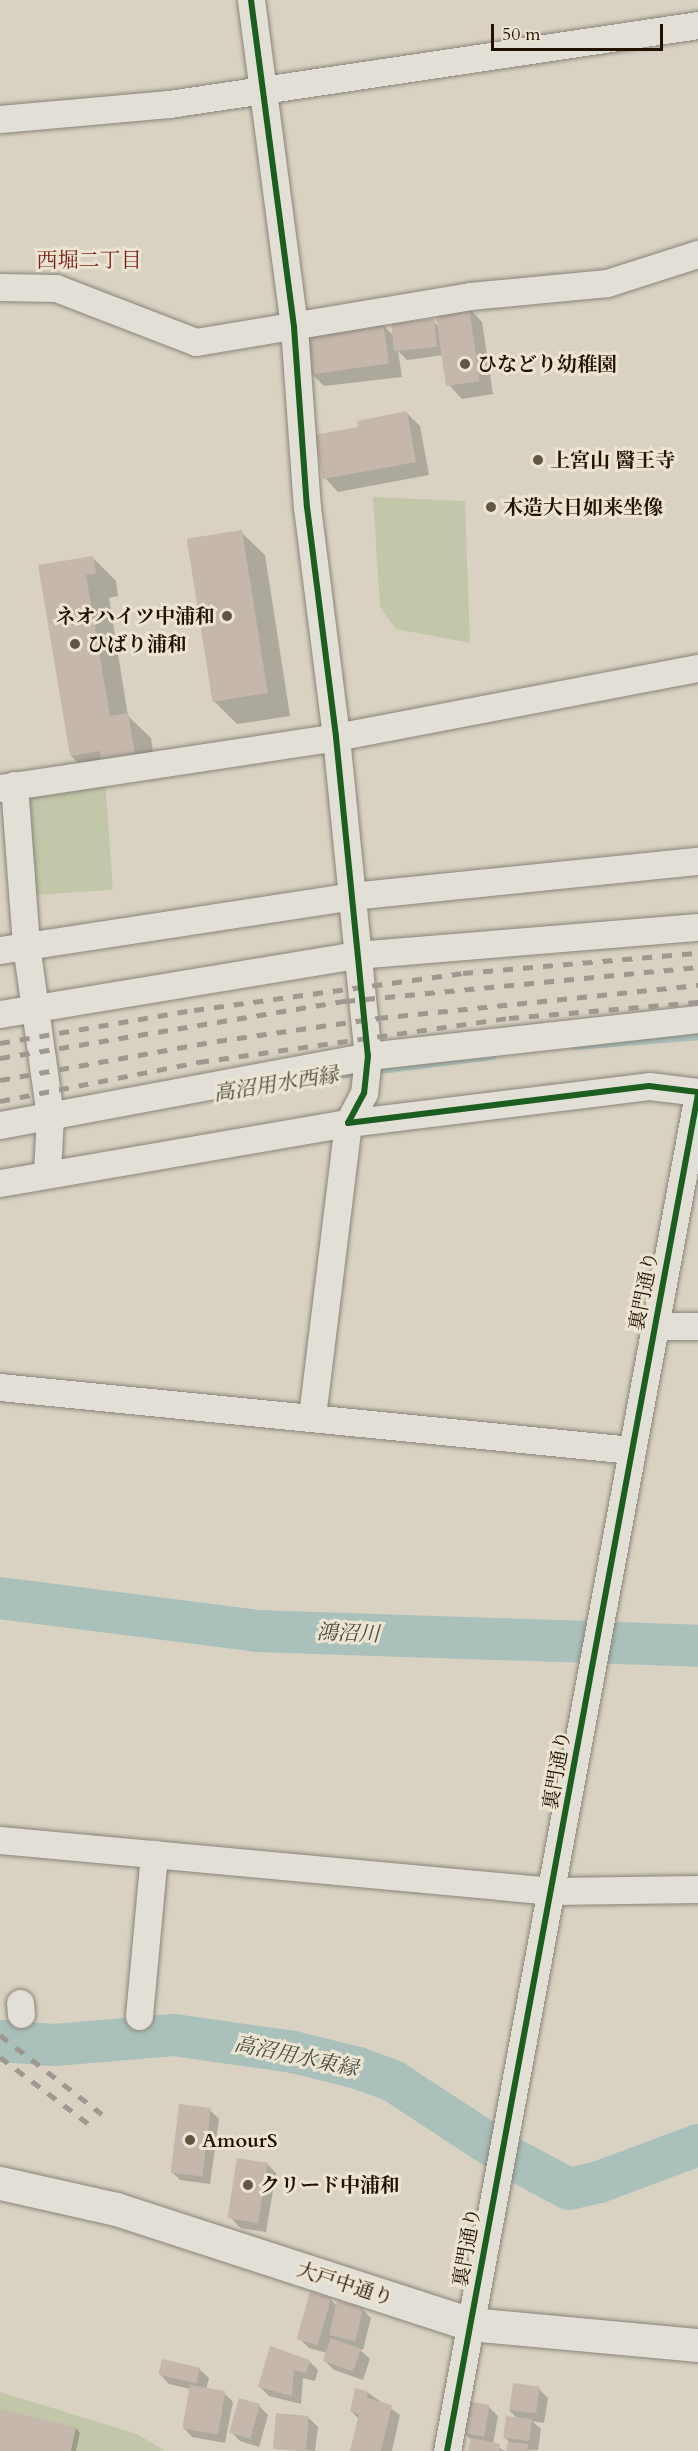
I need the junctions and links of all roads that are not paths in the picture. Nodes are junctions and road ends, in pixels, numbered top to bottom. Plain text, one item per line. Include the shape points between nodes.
1 (251, 0) edge
2 (698, 24) edge
3 (260, 89) junction
4 (0, 119) edge
5 (698, 254) edge
6 (0, 287) edge
7 (294, 327) junction
8 (698, 668) edge
9 (336, 737) junction
10 (7, 787) edge
11 (698, 861) edge
12 (351, 896) junction
13 (698, 927) edge
14 (26, 945) junction
15 (0, 950) edge
16 (356, 955) junction
17 (33, 1007) junction
18 (0, 1014) edge
19 (698, 1019) edge
20 (368, 1059) junction
21 (698, 1093) edge
22 (348, 1122) junction
23 (49, 1124) junction
24 (0, 1125) edge
25 (47, 1174) junction
26 (0, 1183) edge
27 (654, 1326) junction
28 (698, 1326) edge
29 (0, 1387) edge
30 (312, 1418) junction
31 (631, 1450) junction
32 (0, 1840) edge
33 (154, 1854) junction
34 (698, 1889) edge
35 (553, 1891) junction
36 (139, 2016) dead end
37 (0, 2183) edge
38 (470, 2324) junction
39 (698, 2345) edge
40 (447, 2451) edge

1 - 3 street
2 - 3 street
3 - 4 street via 169,104
3 - 7 street
5 - 7 street via 607,283 470,296
6 - 7 street via 56,288 196,342
7 - 9 street via 307,507
8 - 9 street
9 - 10 street
9 - 12 street
10 - 14 street
11 - 12 street
12 - 14 street
12 - 16 street
13 - 16 street
14 - 15 street
14 - 17 street
16 - 17 street
16 - 20 street
17 - 18 street
17 - 23 street
19 - 20 street
20 - 22 street via 364,1093
20 - 23 street
21 - 22 street via 648,1086
21 - 27 street, 裏門通り
22 - 25 street
22 - 30 street
23 - 24 street
23 - 25 street
25 - 26 street
27 - 28 street
27 - 31 street, 裏門通り
29 - 30 street
30 - 31 street
31 - 35 street, 裏門通り
32 - 33 street
33 - 35 street
33 - 36 street
34 - 35 street
35 - 38 street, 裏門通り
37 - 38 street, 大戸中通り via 116,2209
38 - 39 street, 大戸中通り
38 - 40 street, 裏門通り

